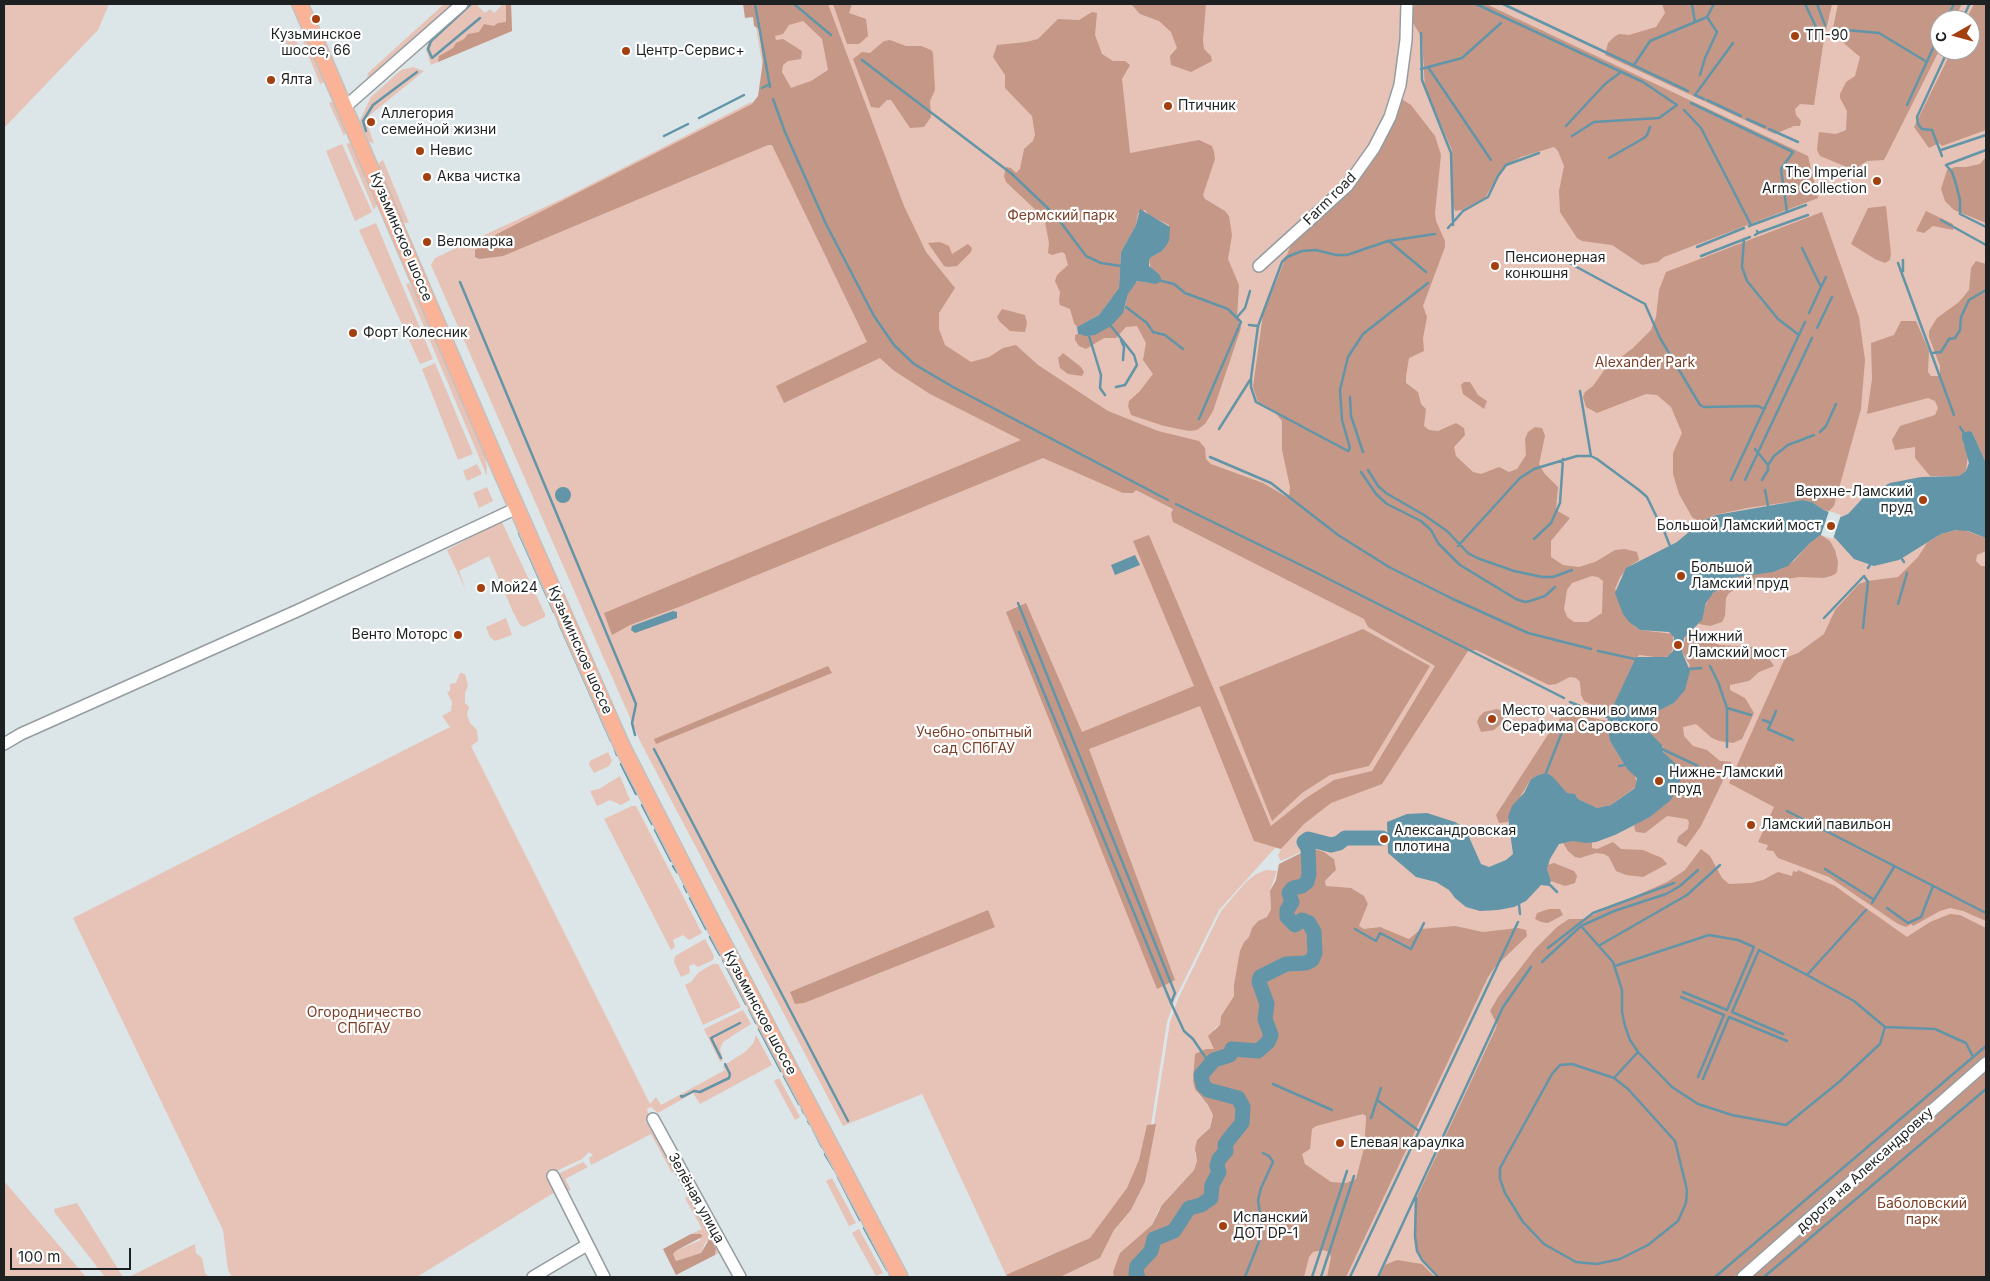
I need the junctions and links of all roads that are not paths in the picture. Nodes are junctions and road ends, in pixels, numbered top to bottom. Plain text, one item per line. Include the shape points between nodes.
1 (300, 4) edge
2 (462, 4) edge
3 (1408, 4) edge
4 (345, 107) junction
5 (1259, 266) dead end
6 (517, 508) junction
7 (4, 744) edge
8 (1986, 1063) edge
9 (653, 1119) dead end
10 (553, 1176) dead end
11 (587, 1245) junction
12 (533, 1277) edge
13 (604, 1277) edge
14 (740, 1277) edge
15 (900, 1277) edge
16 (1743, 1277) edge

1 - 4 main road, Кузьминское шоссе
2 - 4 street
3 - 5 street, Farm road via 1400,85 1390,117 1374,148 1347,186
4 - 6 main road, Кузьминское шоссе
6 - 7 street
6 - 15 main road, Кузьминское шоссе via 646,796
8 - 16 street, дорога на Александровку
9 - 14 street, Зелёная улица
10 - 11 street
11 - 12 street
11 - 13 street

